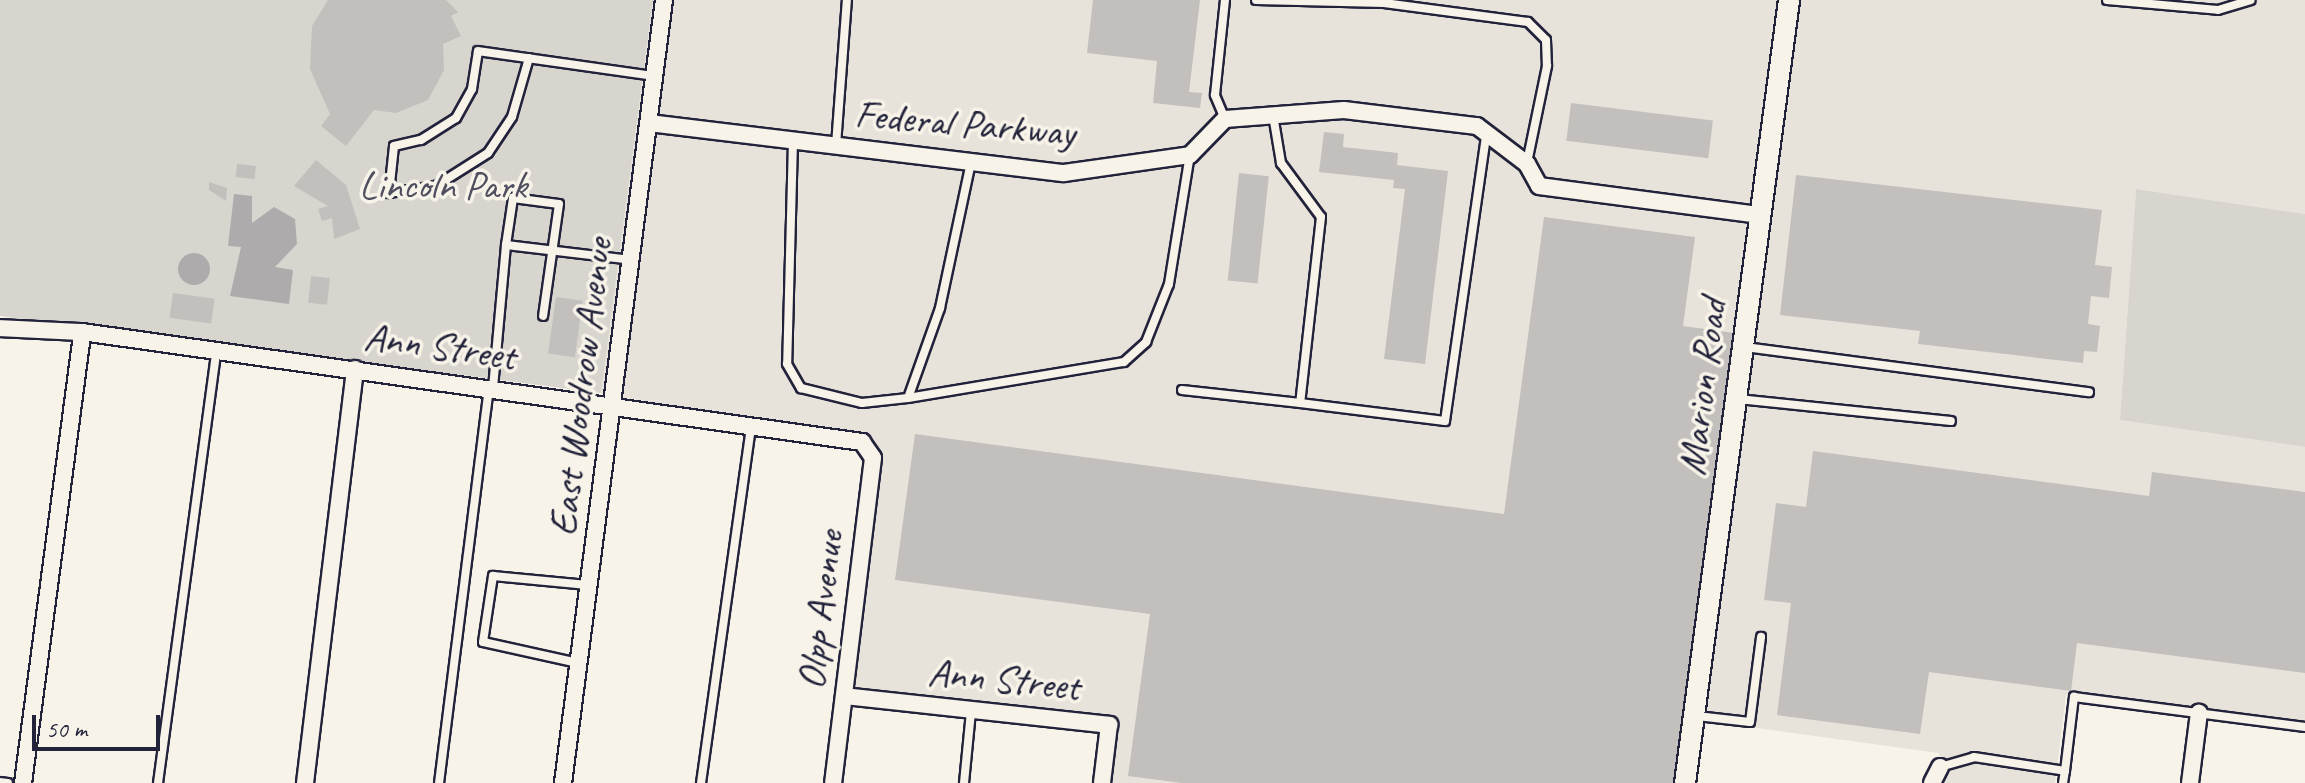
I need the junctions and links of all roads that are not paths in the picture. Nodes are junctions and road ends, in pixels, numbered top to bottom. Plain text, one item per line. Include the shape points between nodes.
1 (664, 0) edge
2 (847, 0) edge
3 (1225, 0) edge
4 (1256, 0) edge
5 (1789, 0) edge
6 (2107, 0) edge
7 (2251, 0) edge
8 (529, 58) junction
9 (655, 76) junction
10 (1273, 115) junction
11 (1225, 119) junction
12 (649, 123) junction
13 (1486, 135) junction
14 (793, 140) junction
15 (836, 145) junction
16 (1190, 155) junction
17 (971, 162) junction
18 (1527, 164) junction
19 (1760, 215) junction
20 (506, 245) junction
21 (552, 251) junction
22 (631, 260) junction
23 (543, 316) dead end
24 (0, 328) edge
25 (82, 332) junction
26 (1744, 347) junction
27 (216, 350) junction
28 (355, 369) junction
29 (491, 387) junction
30 (1182, 390) dead end
31 (2089, 392) dead end
32 (908, 398) junction
33 (1737, 399) junction
34 (1300, 403) junction
35 (613, 404) junction
36 (1951, 421) dead end
37 (751, 425) junction
38 (869, 447) joint
39 (589, 585) junction
40 (1761, 637) dead end
41 (579, 663) junction
42 (844, 696) junction
43 (971, 710) junction
44 (2199, 713) junction
45 (1696, 716) junction
46 (2305, 727) edge
47 (2065, 771) junction
48 (1936, 775) edge
49 (0, 782) edge
50 (8, 783) edge
51 (23, 783) edge
52 (158, 783) edge
53 (305, 783) edge
54 (439, 783) edge
55 (563, 783) edge
56 (701, 783) edge
57 (833, 783) edge
58 (964, 783) edge
59 (1102, 783) edge
60 (1685, 783) edge
61 (2063, 783) edge
62 (2190, 783) edge

1 - 9 street, East Woodrow Avenue
2 - 15 lane
3 - 11 lane via 1215,95
4 - 18 lane via 1384,3 1528,22 1546,40 1547,66
5 - 19 street, Marion Road
6 - 7 lane via 2218,10
8 - 8 lane via 478,51 472,89 456,118 431,135 394,146 389,193 436,186 488,153 512,117
8 - 9 lane
9 - 12 street, East Woodrow Avenue
10 - 11 street
10 - 13 street via 1344,110 1477,126
10 - 34 lane via 1281,163 1321,217
11 - 16 street
12 - 14 street, Federal Parkway
12 - 22 street, East Woodrow Avenue
13 - 18 street
13 - 34 lane via 1445,421
14 - 15 street, Federal Parkway
14 - 32 lane via 787,364 801,388 862,403
15 - 17 street, Federal Parkway
16 - 17 street, Federal Parkway via 1064,173
16 - 32 lane via 1169,284 1146,342 1124,362
17 - 32 lane via 940,308
18 - 19 street via 1539,186
19 - 26 street, Marion Road
20 - 21 lane
20 - 21 lane via 513,198 559,204
20 - 29 lane
21 - 22 lane
21 - 23 lane
22 - 35 street, East Woodrow Avenue
24 - 25 street, Ann Street
25 - 27 street, Ann Street
25 - 51 street
26 - 31 lane
26 - 33 street, Marion Road
27 - 28 street, Ann Street
27 - 52 lane
28 - 29 street, Ann Street
28 - 53 street
29 - 35 street, Ann Street
29 - 54 lane
30 - 34 lane
33 - 36 lane
33 - 45 street, Marion Road
35 - 37 street, Ann Street
35 - 39 street, East Woodrow Avenue
37 - 38 street, Ann Street
37 - 56 lane
38 - 42 street, Olpp Avenue via 873,458
39 - 41 street, East Woodrow Avenue
39 - 41 lane via 493,576 485,627 489,647
40 - 45 lane via 1750,722
41 - 55 street, East Woodrow Avenue
42 - 43 street, Ann Street
42 - 57 street, Olpp Avenue
43 - 58 lane
43 - 59 street, Ann Street via 1109,725
44 - 46 lane
44 - 47 lane via 2074,697
44 - 62 street
45 - 60 street, Marion Road
47 - 48 lane via 1974,757
47 - 61 lane
49 - 50 lane

